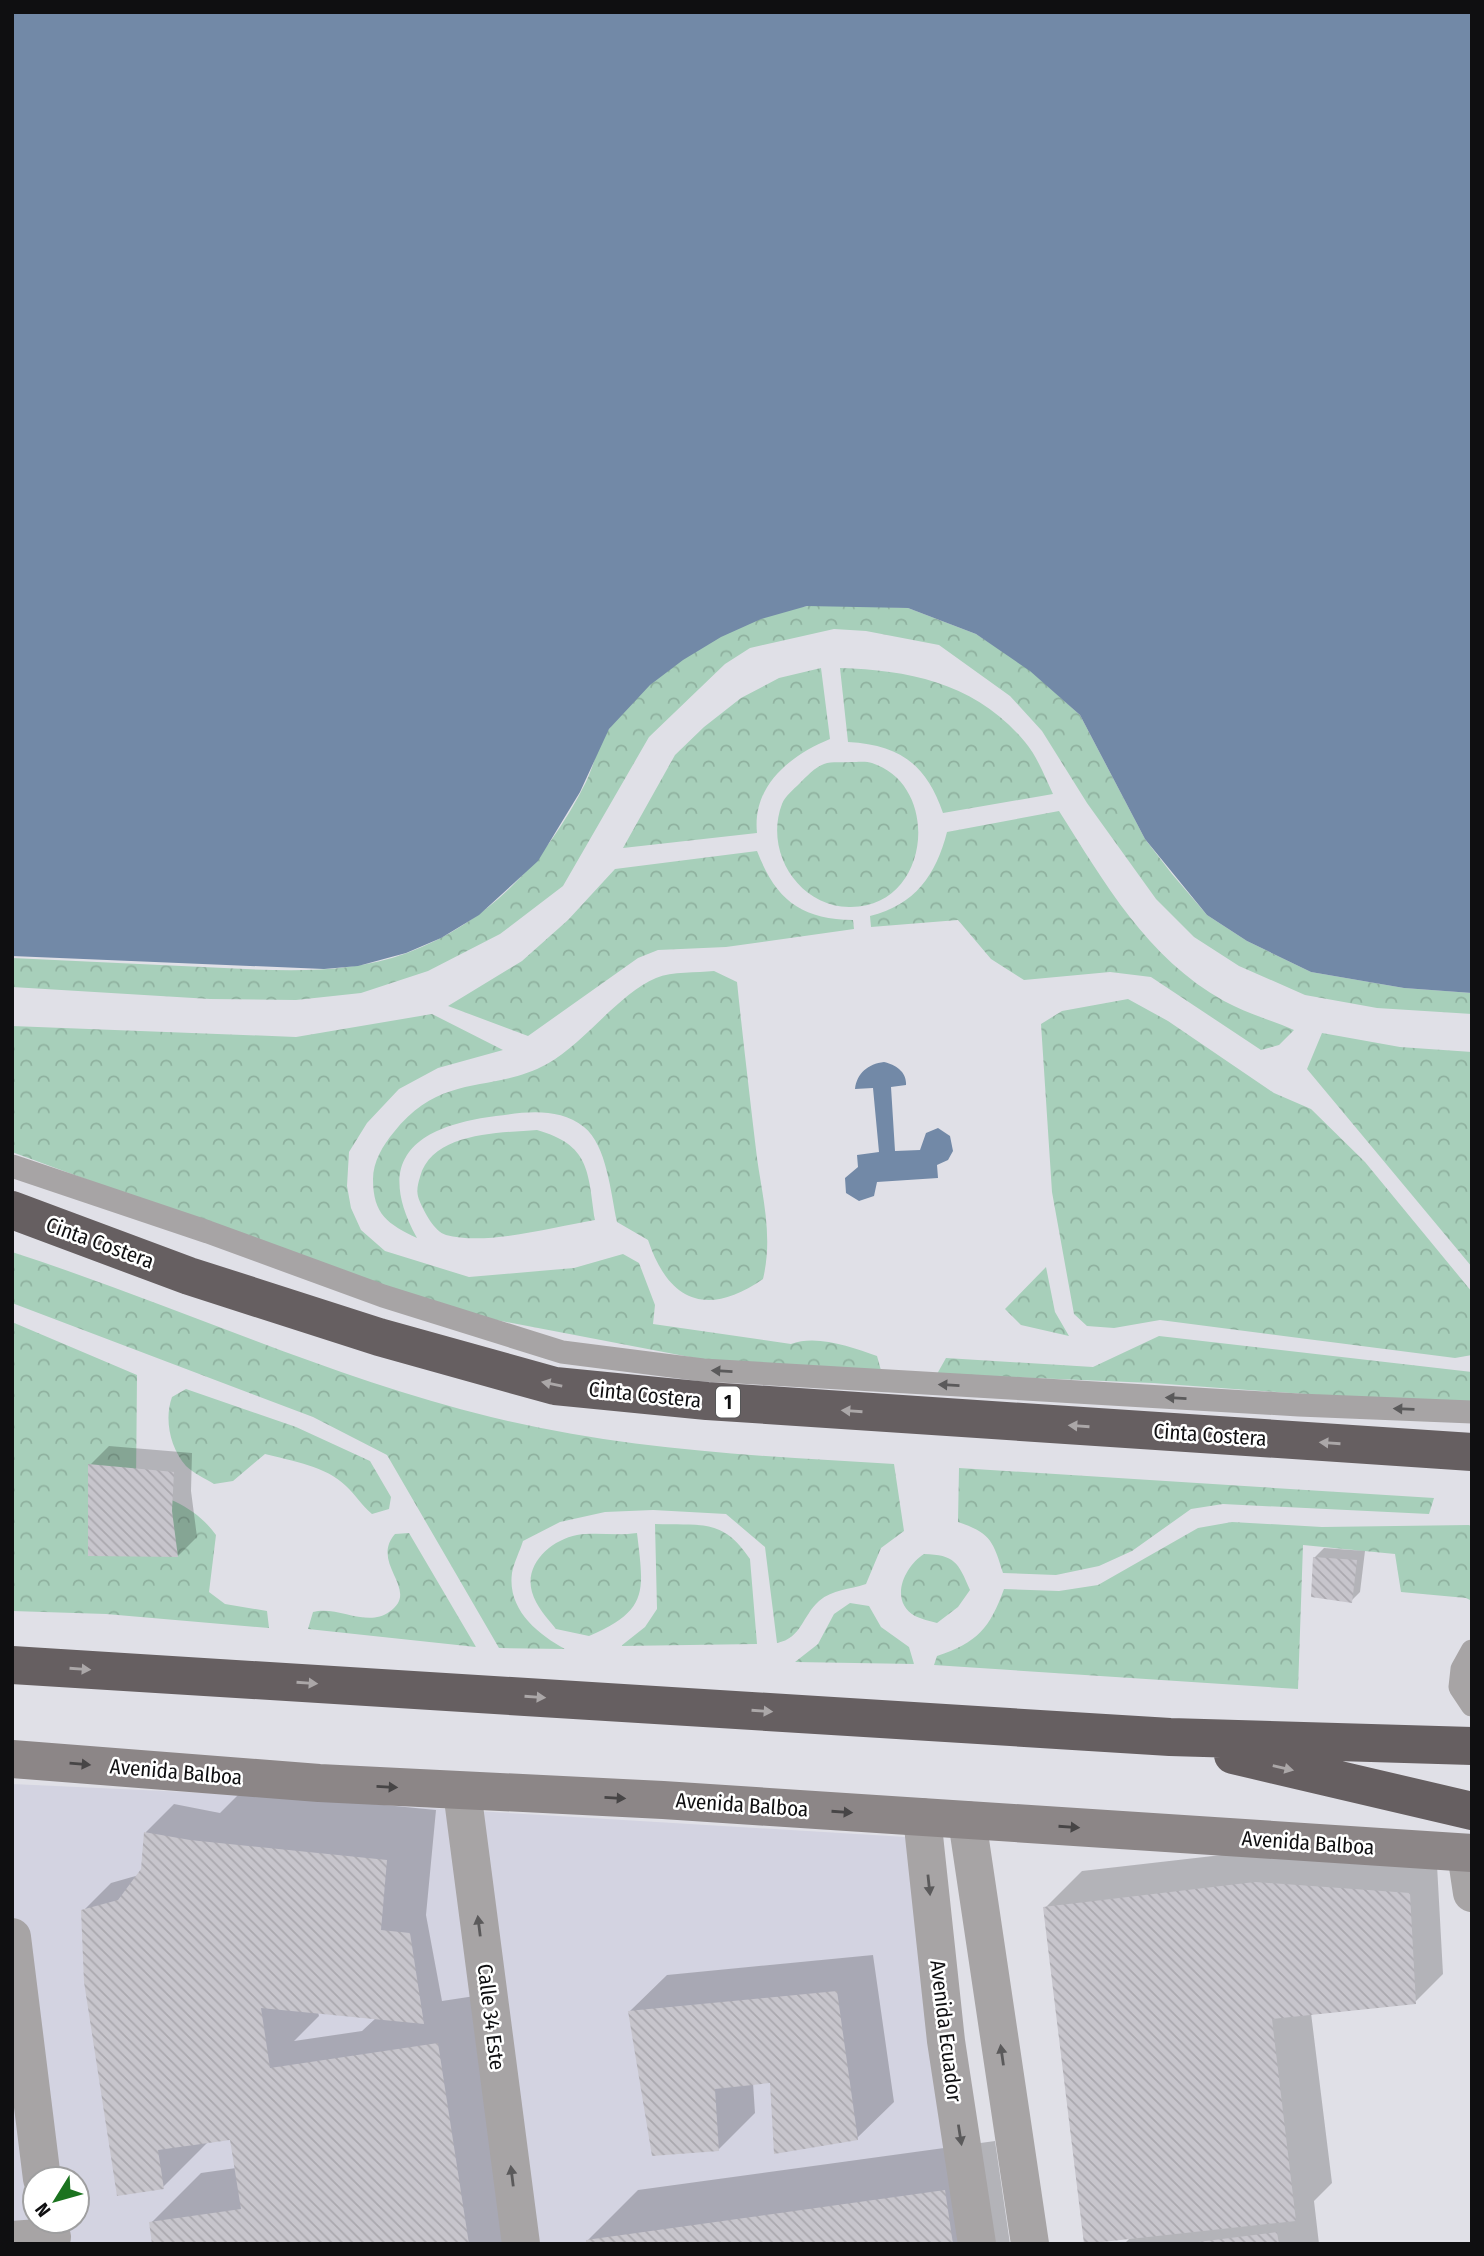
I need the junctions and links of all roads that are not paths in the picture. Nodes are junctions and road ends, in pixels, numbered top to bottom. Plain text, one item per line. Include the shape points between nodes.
1 (12, 1166) edge
2 (12, 1210) edge
3 (1472, 1412) edge
4 (1472, 1452) edge
5 (1472, 1651) edge
6 (12, 1665) edge
7 (1472, 1706) edge
8 (1170, 1737) junction
9 (1472, 1746) edge
10 (12, 1759) edge
11 (462, 1791) junction
12 (1472, 1811) edge
13 (922, 1817) junction
14 (967, 1820) junction
15 (1469, 1853) edge
16 (1472, 1893) edge
17 (12, 1937) edge
18 (40, 2165) edge
19 (45, 2235) edge
20 (12, 2240) edge
21 (521, 2244) edge
22 (976, 2244) edge
23 (1030, 2244) edge

3 -> 1 lane via 703,1370 562,1352 383,1296
4 -> 2 highway, Cinta Costera / 1 via 707,1401 555,1386 379,1337 189,1276
5 - 7 lane via 1462,1668 1460,1687
6 -> 8 highway
8 - 9 highway
8 -> 12 highway
10 -> 11 main road, Avenida Balboa
11 -> 13 main road, Avenida Balboa
21 -> 11 street, Calle 34 Este
13 - 14 main road, Avenida Balboa
13 -> 22 street, Avenida Ecuador via 946,2041
14 -> 15 main road, Avenida Balboa
23 -> 14 street
15 - 16 street
17 - 18 street
19 - 20 street

